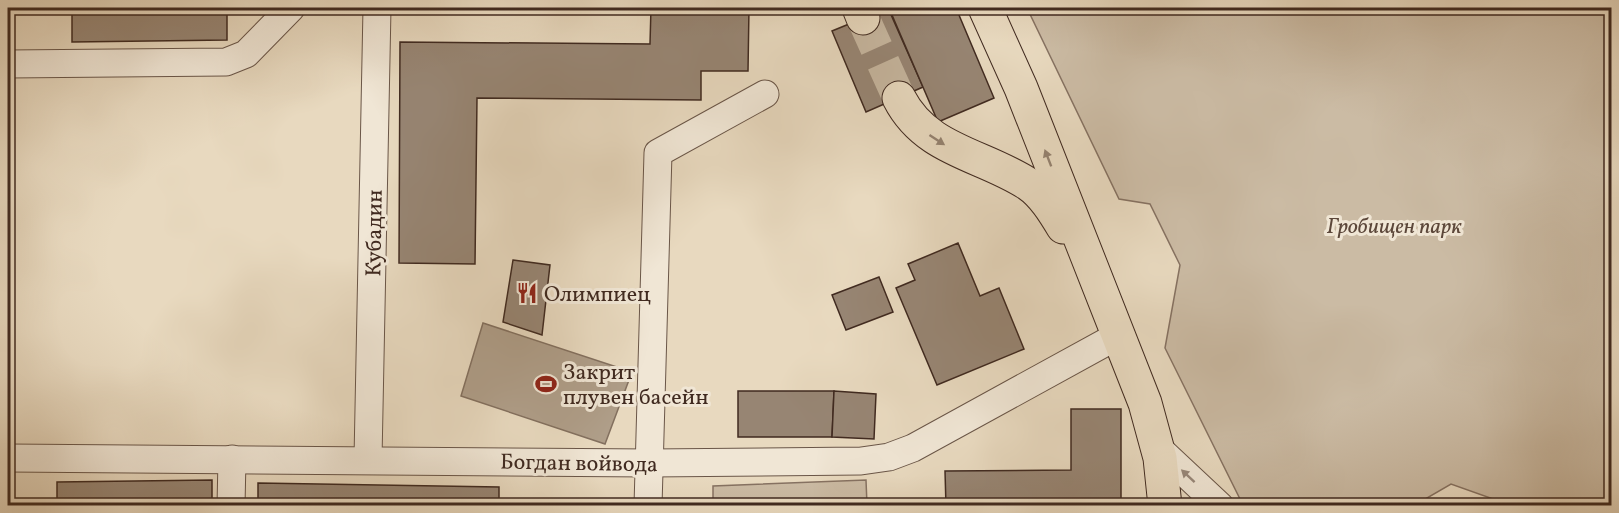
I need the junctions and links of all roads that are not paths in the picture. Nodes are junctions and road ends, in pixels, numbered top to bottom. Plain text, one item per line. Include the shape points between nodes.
1 (291, 8) edge
2 (377, 8) edge
3 (986, 8) edge
4 (8, 64) edge
5 (765, 94) dead end
6 (898, 98) tunnel mouth
7 (1092, 271) junction
8 (1119, 336) junction
9 (1156, 446) junction
10 (8, 458) edge
11 (232, 459) junction
12 (368, 459) junction
13 (650, 463) junction
14 (231, 506) edge
15 (648, 506) edge
16 (1165, 506) edge
17 (1220, 506) edge

1 - 4 street via 246,54 226,62
2 - 12 street, Кубадин
7 -> 3 main road
5 - 13 street via 658,153
6 -> 7 main road via 915,124 939,142 1028,184 1054,213
7 - 8 main road
8 - 9 main road via 1145,403
8 - 13 street, Богдан войвода via 890,458
9 - 16 main road
17 -> 9 street
10 - 11 street, Богдан войвода
11 - 12 street, Богдан войвода
11 - 14 street
12 - 13 street, Богдан войвода
13 - 15 street

